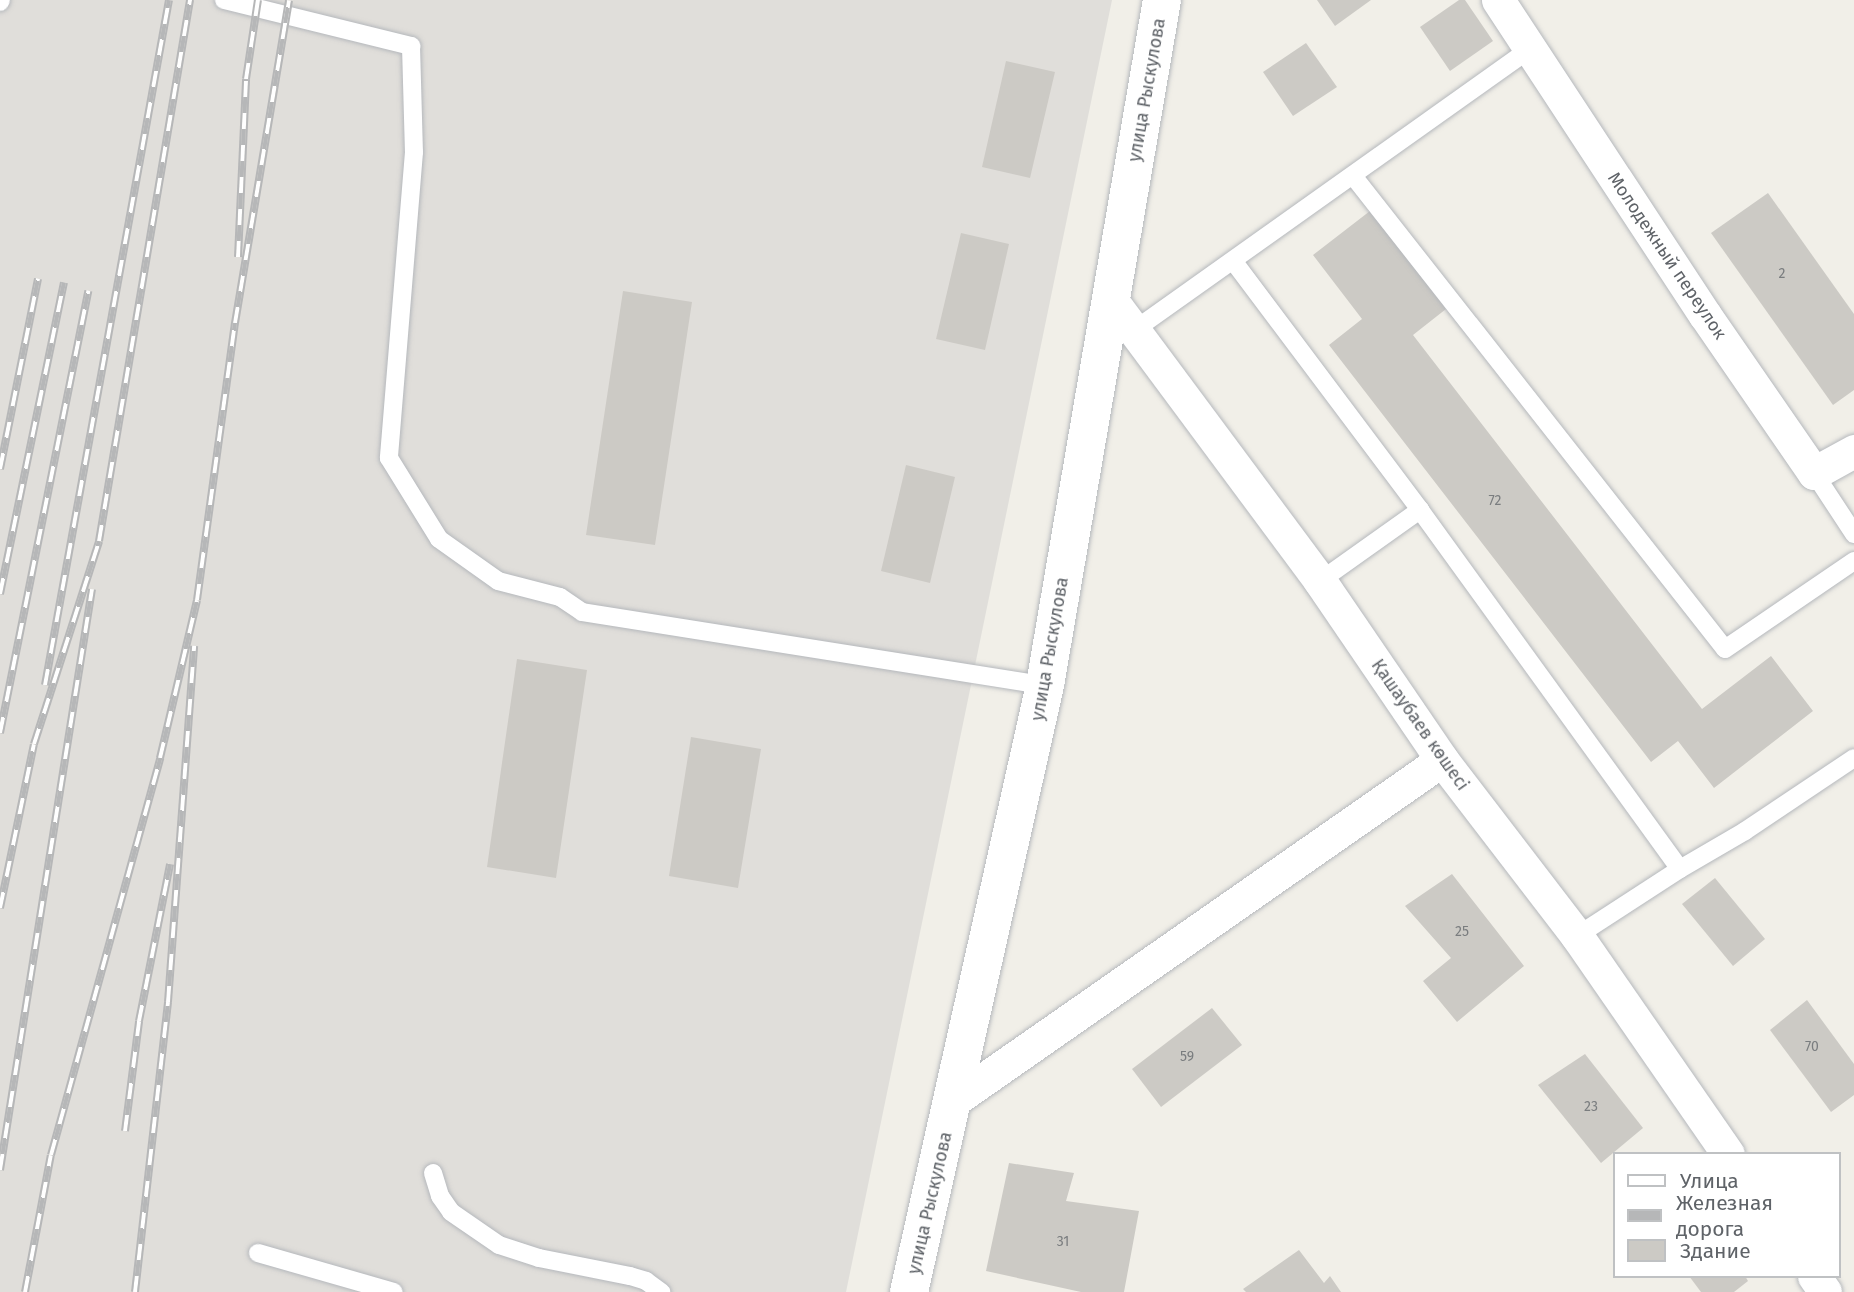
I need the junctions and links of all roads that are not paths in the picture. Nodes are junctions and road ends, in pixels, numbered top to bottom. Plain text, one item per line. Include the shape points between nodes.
1 (224, 0) edge
2 (1162, 0) edge
3 (1498, 0) edge
4 (1530, 49) junction
5 (1354, 177) junction
6 (1234, 262) junction
7 (1110, 298) junction
8 (1133, 331) junction
9 (1854, 451) edge
10 (1814, 473) junction
11 (1420, 510) junction
12 (1854, 534) edge
13 (1854, 561) edge
14 (1320, 581) junction
15 (1045, 685) junction
16 (1854, 758) edge
17 (1442, 760) junction
18 (1680, 869) junction
19 (1577, 936) junction
20 (953, 1101) junction
21 (1727, 1152) edge
22 (433, 1173) dead end
23 (258, 1253) dead end
24 (394, 1292) edge
25 (661, 1292) edge
26 (909, 1292) edge

1 - 15 lane via 411,46 414,152 388,458 439,538 498,582 560,597 582,612
2 - 7 street, улица Рыскулова
3 - 4 street, Молодежный переулок
4 - 5 lane
4 - 10 street, Молодежный переулок
5 - 6 lane
5 - 13 lane via 1725,649
6 - 8 lane
6 - 11 lane
7 - 8 street, Қашаубаев көшесі
7 - 15 street, улица Рыскулова
8 - 14 street, Қашаубаев көшесі
9 - 10 street
10 - 12 lane
11 - 14 lane
11 - 18 lane
14 - 17 street, Қашаубаев көшесі
15 - 20 street, улица Рыскулова
16 - 18 lane
17 - 19 street, Қашаубаев көшесі
17 - 20 street
18 - 19 lane
19 - 21 street, Қашаубаев көшесі
20 - 26 street, улица Рыскулова
22 - 25 lane via 451,1212 499,1245 630,1276
23 - 24 lane

